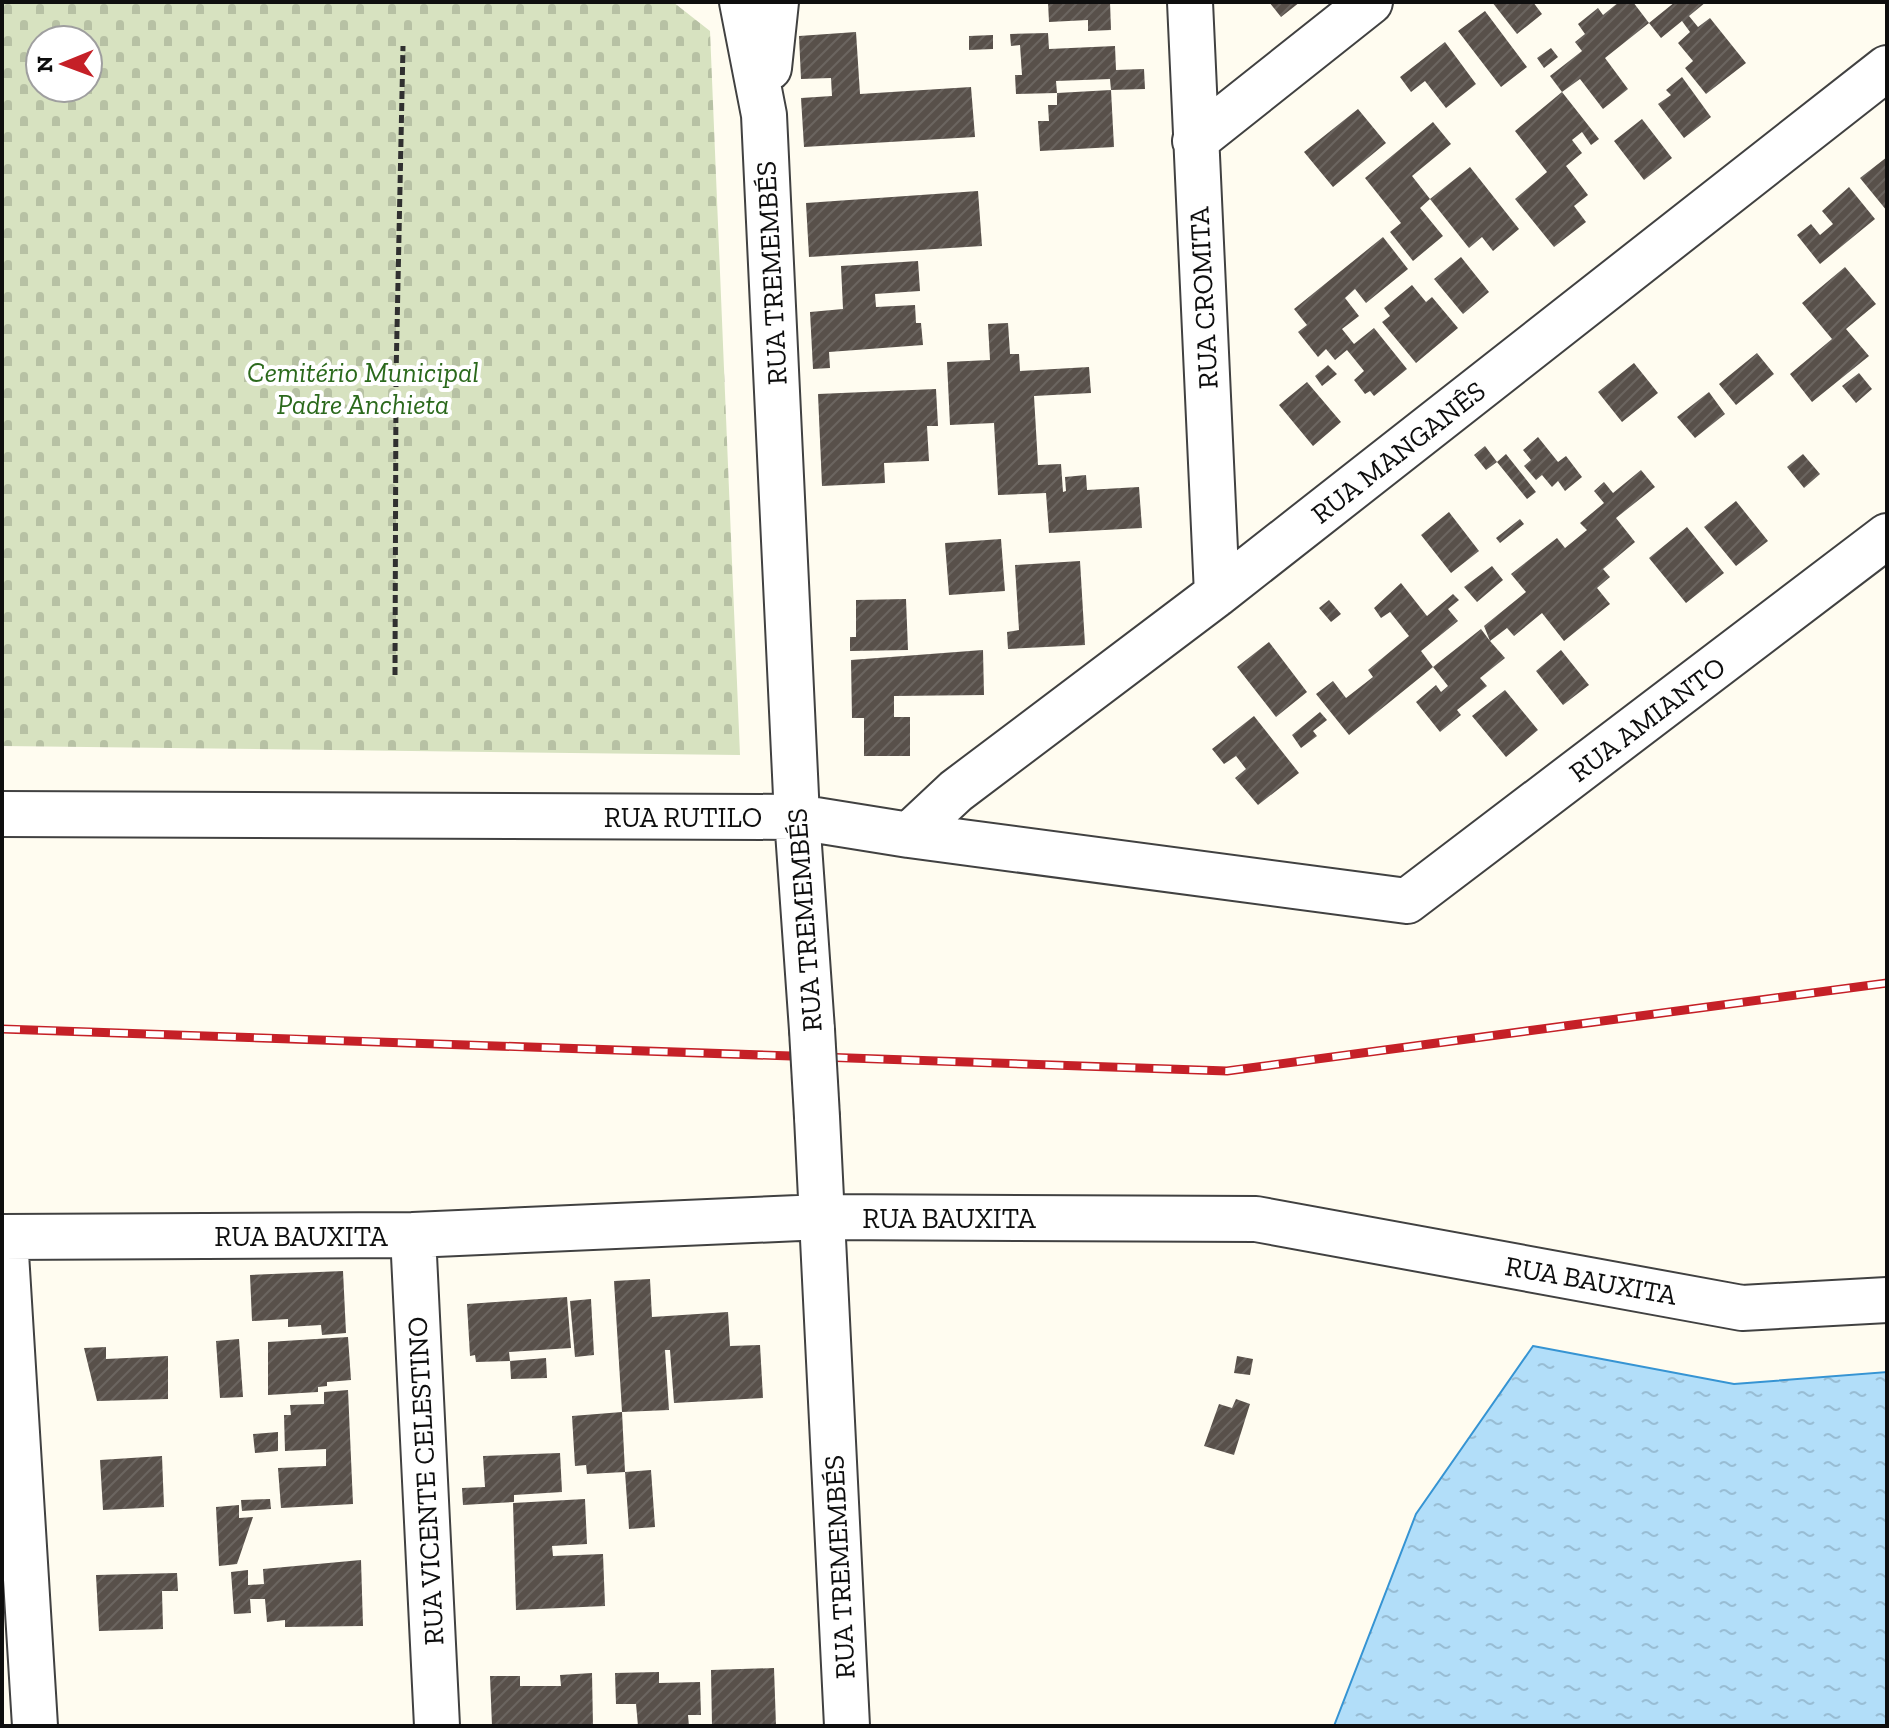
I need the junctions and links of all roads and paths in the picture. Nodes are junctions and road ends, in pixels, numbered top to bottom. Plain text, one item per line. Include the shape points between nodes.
1 (742, 2) edge
2 (776, 2) edge
3 (1190, 2) edge
4 (1370, 2) edge
5 (403, 46) dead end
6 (1887, 68) edge
7 (764, 115) junction
8 (1195, 141) junction
9 (1887, 536) edge
10 (1217, 594) junction
11 (395, 675) dead end
12 (2, 814) edge
13 (797, 817) junction
14 (909, 835) junction
15 (1407, 901) joint
16 (822, 1217) junction
17 (413, 1235) junction
18 (3, 1237) edge
19 (1887, 1300) edge
20 (23, 1700) edge
21 (437, 1726) edge
22 (847, 1726) edge

1 - 7 street, RUA TREMEMBÉS
2 - 7 street, RUA TREMEMBÉS
3 - 8 street, RUA CROMITA
4 - 8 street
5 - 11 path
6 - 10 street, RUA MANGANÊS
7 - 13 street, RUA TREMEMBÉS
8 - 10 street, RUA CROMITA
9 - 15 street, RUA AMIANTO
10 - 14 street, RUA MANGANÊS via 956,791
12 - 13 street, RUA RUTILO
13 - 14 street, RUA RUTILO
13 - 16 street, RUA TREMEMBÉS, bridge
14 - 15 street, RUA RUTILO
16 - 17 street, RUA BAUXITA
16 - 19 street, RUA BAUXITA via 1256,1219 1742,1308
16 - 22 street, RUA TREMEMBÉS
17 - 18 street, RUA BAUXITA
17 - 21 street, RUA VICENTE CELESTINO
18 - 20 street

